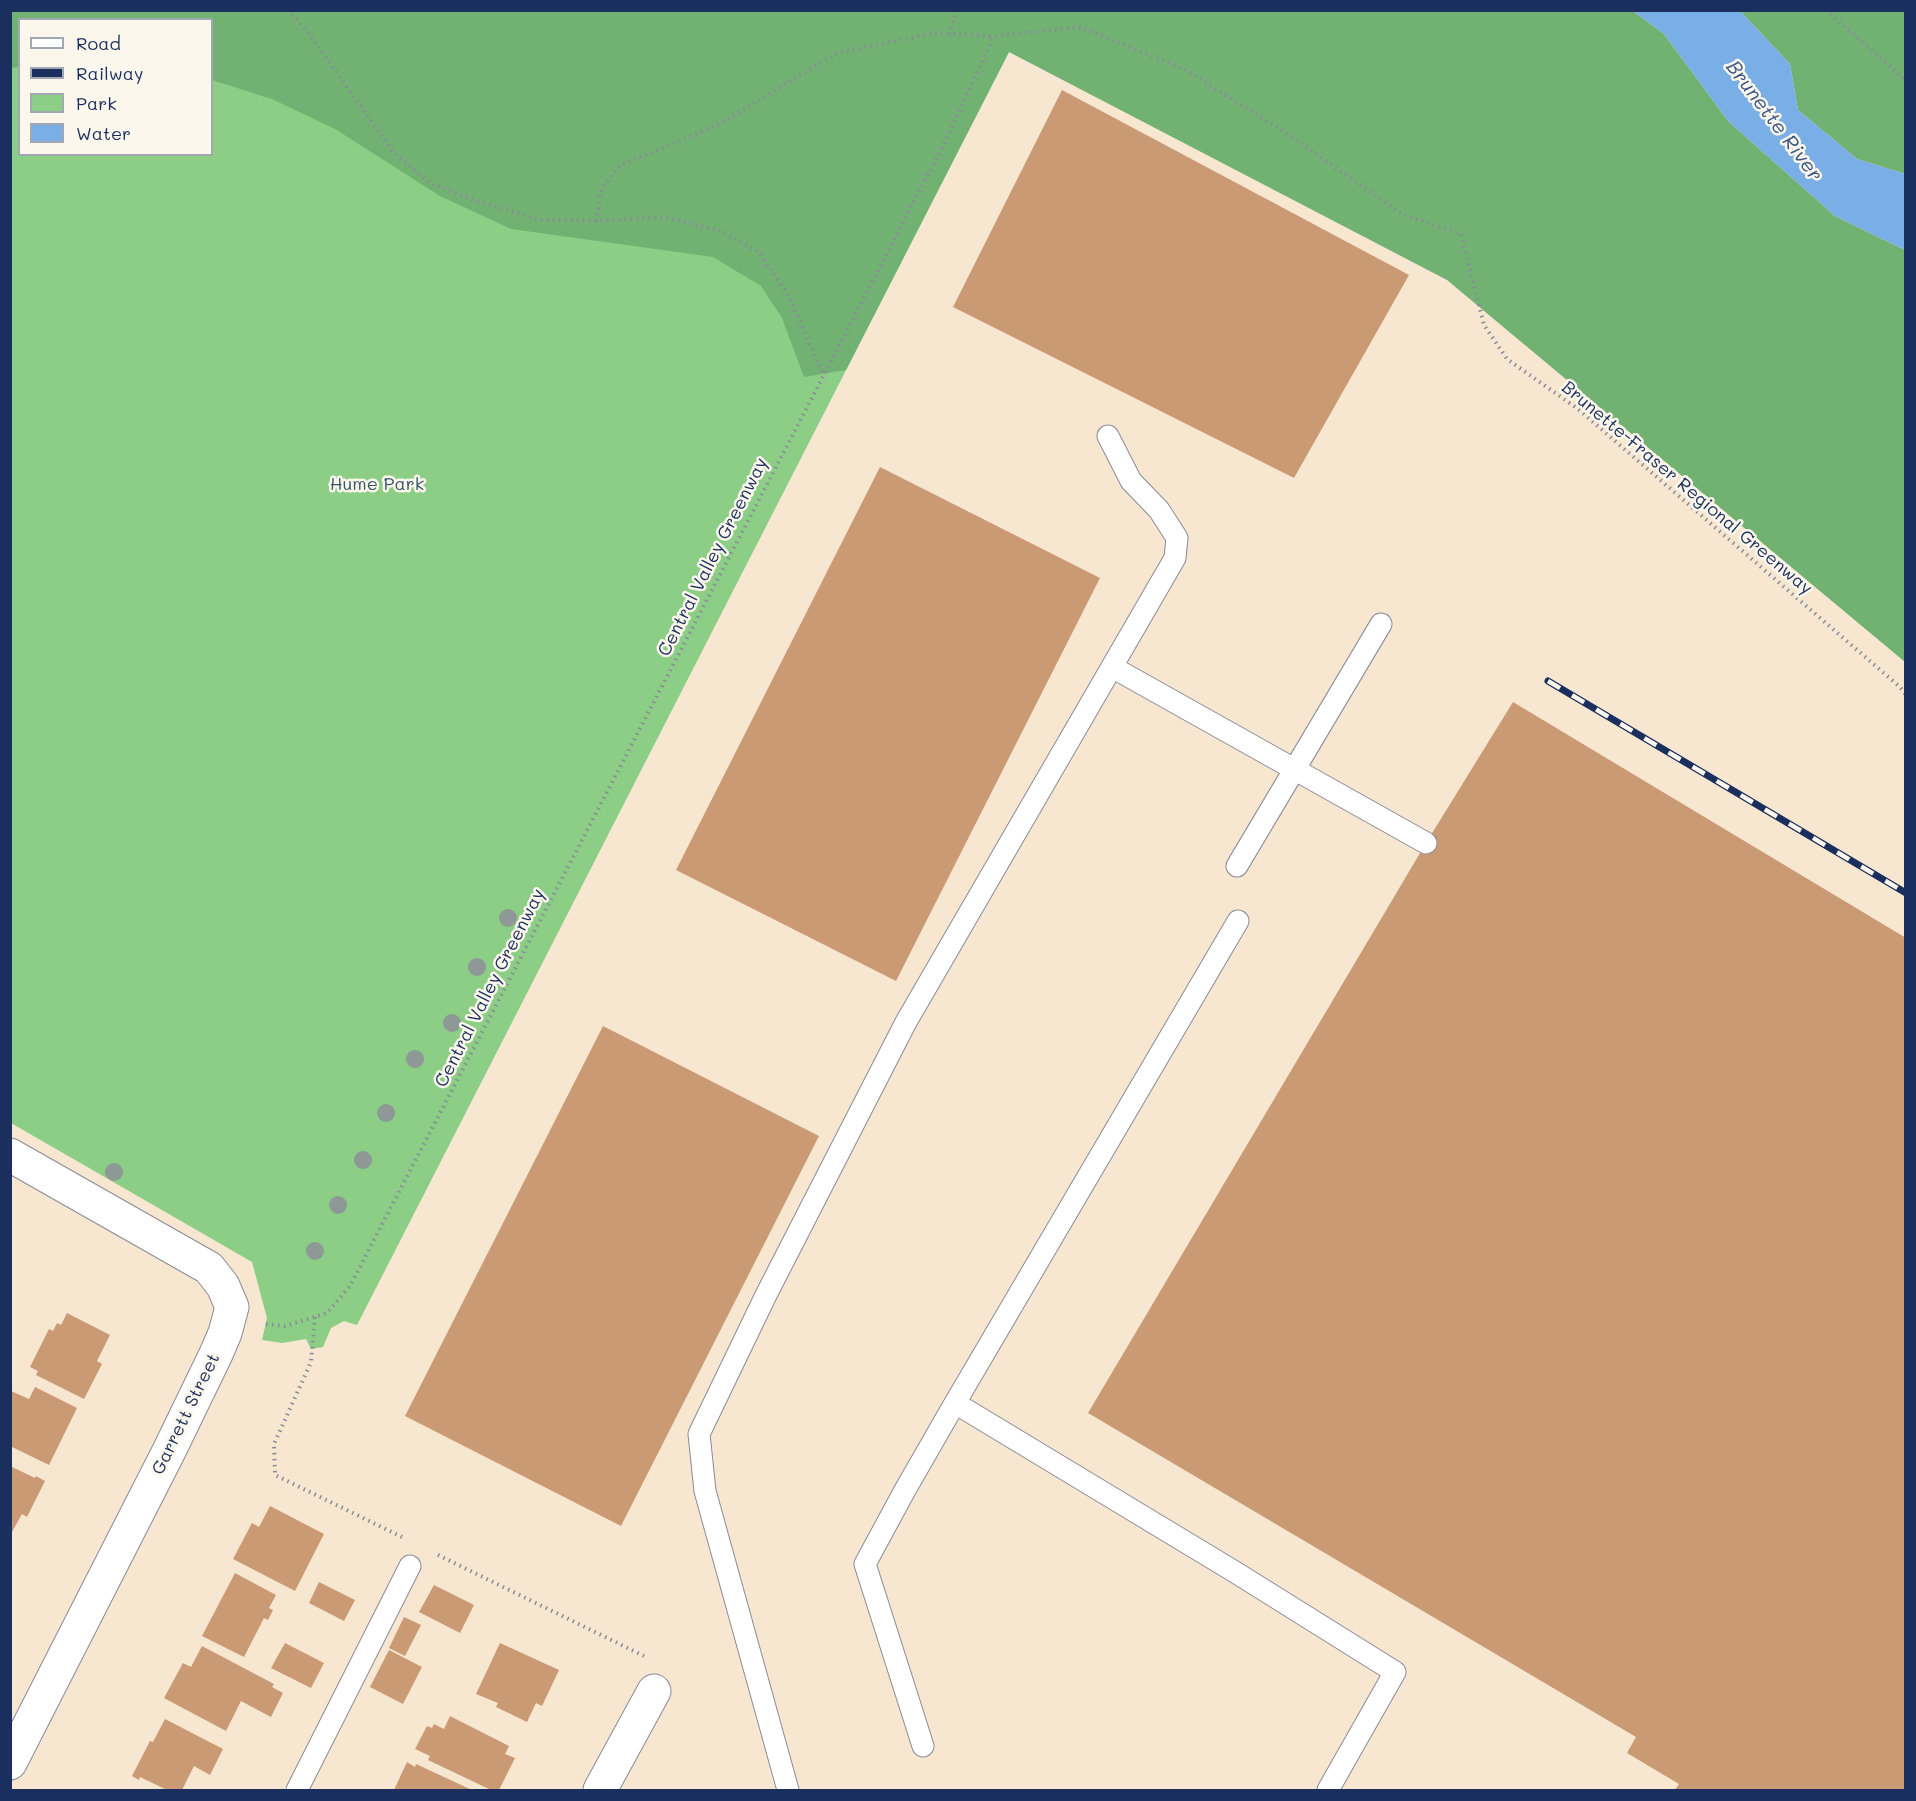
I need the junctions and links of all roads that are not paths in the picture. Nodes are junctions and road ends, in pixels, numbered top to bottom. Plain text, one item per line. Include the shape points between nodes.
1 (1108, 436) dead end
2 (1381, 624) dead end
3 (1112, 667) junction
4 (1294, 770) junction
5 (1426, 843) dead end
6 (1237, 866) dead end
7 (1239, 921) dead end
8 (10, 1155) edge
9 (955, 1403) junction
10 (410, 1566) dead end
11 (654, 1691) road end
12 (923, 1746) dead end
13 (10, 1762) edge
14 (297, 1791) edge
15 (600, 1791) edge
16 (788, 1791) edge
17 (1328, 1791) edge

1 - 3 lane via 1131,481 1159,510 1177,538 1175,558
2 - 4 lane
3 - 4 lane
3 - 16 lane via 906,1022 699,1434 705,1491
4 - 5 lane
4 - 6 lane
7 - 9 lane
8 - 13 street, Garrett Street via 209,1268 232,1307 216,1354 174,1441
9 - 12 lane via 866,1564
9 - 17 lane via 1395,1672
10 - 14 lane
11 - 15 street

